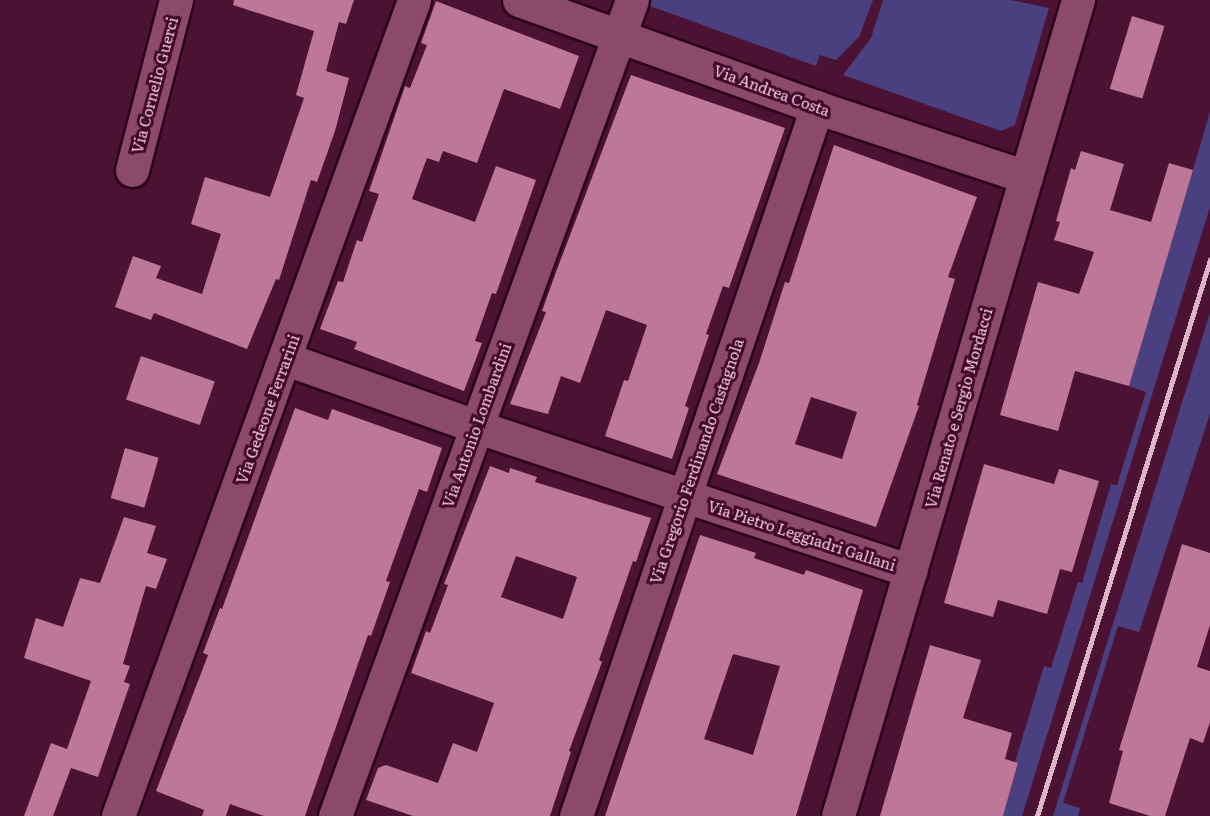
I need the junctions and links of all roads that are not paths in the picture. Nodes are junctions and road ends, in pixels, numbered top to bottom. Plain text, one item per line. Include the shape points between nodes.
1 (176, 0) edge
2 (414, 0) edge
3 (519, 0) edge
4 (632, 0) edge
5 (1078, 0) edge
6 (619, 36) junction
7 (817, 107) junction
8 (132, 170) dead end
9 (1026, 177) junction
10 (286, 359) junction
11 (475, 426) junction
12 (685, 496) junction
13 (910, 571) junction
14 (118, 816) edge
15 (335, 816) edge
16 (576, 816) edge
17 (838, 816) edge

1 - 8 street, Via Cornelio Guerci
2 - 10 street, Via Gedeone Ferrarini
3 - 6 street, Via Andrea Costa
4 - 6 street, Via Antonio Lombardini
5 - 9 street, Via Renato e Sergio Mordacci
6 - 7 street, Via Andrea Costa
6 - 11 street, Via Antonio Lombardini
7 - 9 street, Via Andrea Costa
7 - 12 street, Via Gregorio Ferdinando Castagnola
9 - 13 street, Via Renato e Sergio Mordacci
10 - 11 street, Via Pietro Leggiadri Gallani
10 - 14 street, Via Gedeone Ferrarini
11 - 12 street, Via Pietro Leggiadri Gallani
11 - 15 street, Via Antonio Lombardini
12 - 13 street, Via Pietro Leggiadri Gallani
12 - 16 street, Via Gregorio Ferdinando Castagnola
13 - 17 street, Via Renato e Sergio Mordacci

